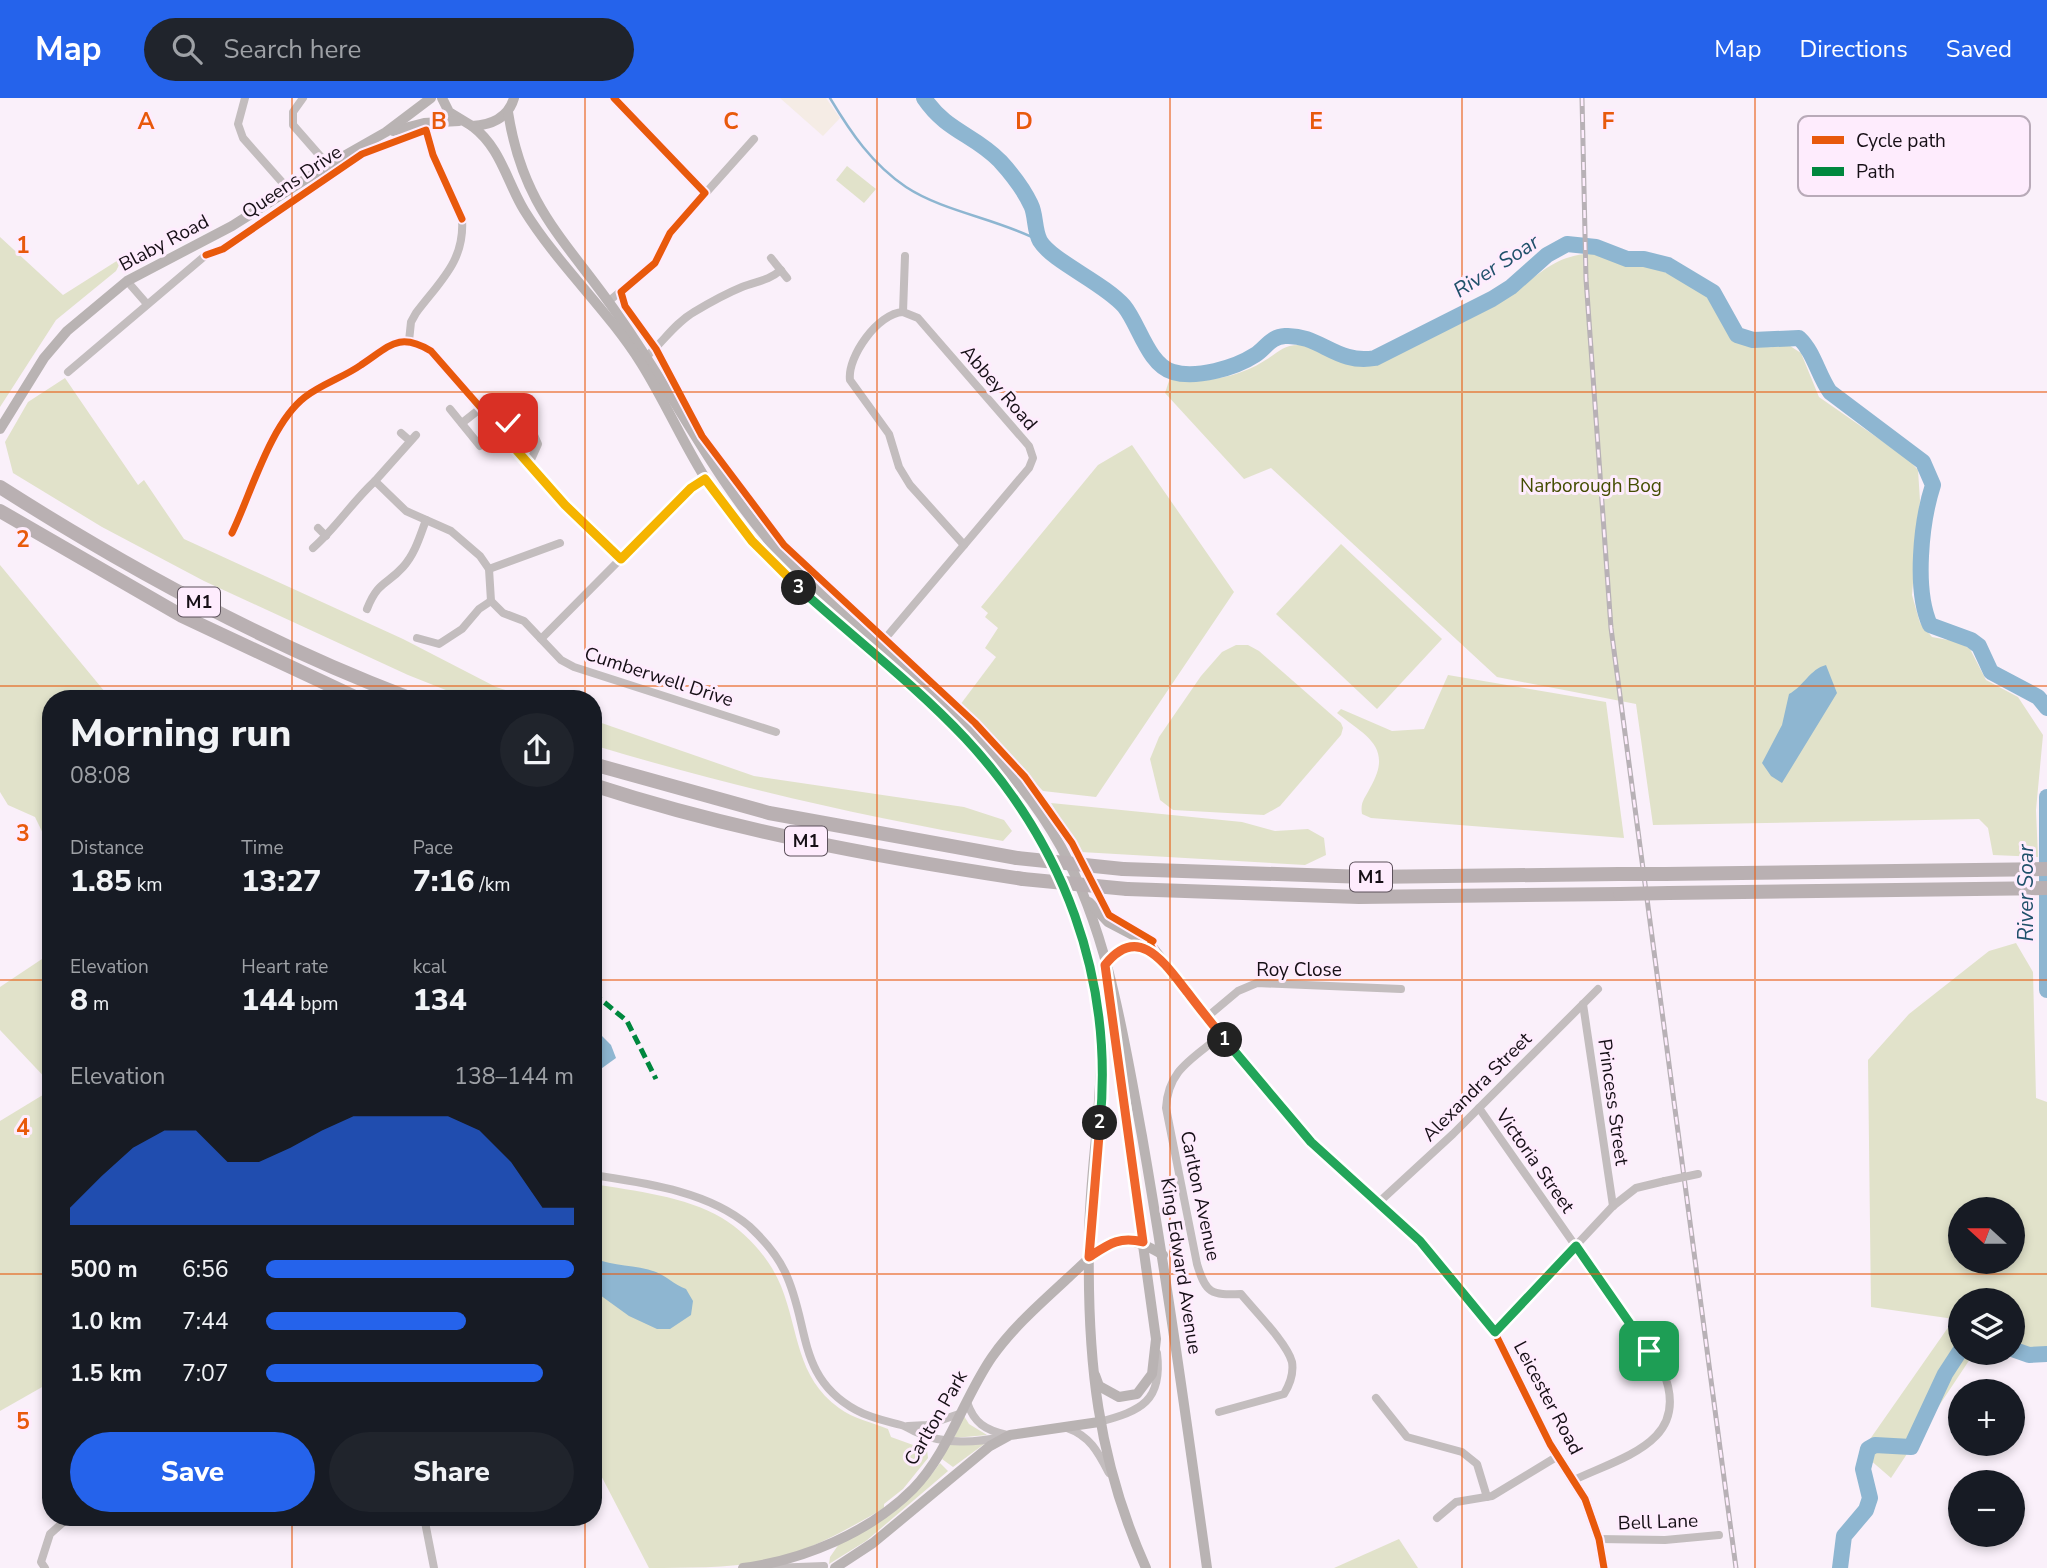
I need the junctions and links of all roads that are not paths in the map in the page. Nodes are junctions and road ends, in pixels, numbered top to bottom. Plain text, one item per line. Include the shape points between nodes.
1 (245, 98) edge
2 (303, 98) edge
3 (431, 98) edge
4 (442, 98) edge
5 (514, 98) edge
6 (614, 98) edge
7 (508, 111) junction
8 (459, 121) junction
9 (472, 126) junction
10 (386, 132) junction
11 (754, 139) dead end
12 (328, 165) junction
13 (289, 190) junction
14 (705, 193) junction
15 (462, 219) dead end
16 (206, 255) dead end
17 (905, 256) dead end
18 (771, 258) dead end
19 (781, 270) junction
20 (787, 278) dead end
21 (127, 281) junction
22 (609, 302) junction
23 (147, 304) junction
24 (903, 312) junction
25 (409, 341) junction
26 (647, 356) junction
27 (68, 372) dead end
28 (481, 408) junction
29 (450, 409) dead end
30 (462, 423) junction
31 (497, 428) junction
32 (0, 429) edge
33 (401, 433) dead end
34 (480, 446) dead end
35 (529, 464) junction
36 (705, 479) junction
37 (375, 481) junction
38 (0, 487) edge
39 (0, 511) edge
40 (426, 520) junction
41 (318, 528) dead end
42 (232, 533) dead end
43 (326, 536) junction
44 (560, 543) dead end
45 (964, 545) junction
46 (313, 548) dead end
47 (621, 559) junction
48 (489, 569) junction
49 (491, 601) junction
50 (367, 609) dead end
51 (889, 634) dead end
52 (417, 638) dead end
53 (541, 639) junction
54 (340, 690) edge
55 (390, 690) edge
56 (776, 732) dead end
57 (602, 767) edge
58 (602, 788) edge
59 (2047, 869) edge
60 (2047, 888) edge
61 (1087, 900) junction
62 (1154, 953) junction
63 (1106, 968) junction
64 (1401, 989) dead end
65 (1598, 989) dead end
66 (1583, 1004) junction
67 (1207, 1017) junction
68 (1221, 1035) junction
69 (1479, 1108) junction
70 (1698, 1174) dead end
71 (602, 1176) edge
72 (1377, 1204) junction
73 (1613, 1206) junction
74 (1143, 1242) junction
75 (1576, 1246) junction
76 (1163, 1255) junction
77 (1089, 1257) junction
78 (1495, 1332) junction
79 (1156, 1339) junction
80 (1091, 1365) junction
81 (1376, 1398) dead end
82 (967, 1402) junction
83 (1219, 1412) dead end
84 (959, 1414) junction
85 (1099, 1422) junction
86 (905, 1426) junction
87 (1062, 1427) junction
88 (1010, 1435) junction
89 (947, 1440) junction
90 (1558, 1456) junction
91 (1574, 1480) junction
92 (1114, 1481) junction
93 (1487, 1497) junction
94 (1437, 1518) dead end
95 (56, 1526) edge
96 (426, 1526) edge
97 (1719, 1535) dead end
98 (1599, 1539) junction
99 (829, 1567) edge
100 (45, 1568) edge
101 (434, 1568) edge
102 (751, 1568) edge
103 (772, 1568) edge
104 (1146, 1568) edge
105 (1207, 1568) edge
106 (1604, 1568) edge

1 - 13 street via 238,124 243,138
2 - 12 street via 293,112 293,125
3 - 10 main road, Blaby Road
4 - 8 main road
5 - 7 main road
6 - 14 street
7 - 9 main road via 486,126
7 - 22 main road via 514,148 539,206 566,250
8 - 9 main road
8 - 10 main road, Blaby Road
9 - 36 main road via 498,153 523,208 556,255 641,362
10 - 12 main road, Blaby Road
11 - 14 street
12 - 13 main road, Blaby Road
13 - 21 main road, Blaby Road
14 - 22 street via 670,233 655,263
15 - 25 street via 460,253 416,313
16 - 23 street
17 - 24 street
18 - 19 street
19 - 20 street
19 - 26 street via 767,281 744,286 692,313
21 - 23 street
21 - 32 main road, Blaby Road via 67,331 24,387
22 - 26 main road
23 - 27 street
24 - 45 street via 882,321 853,357 849,380 889,434 910,485
24 - 45 street, Abbey Road via 918,318 1032,452 1029,468
25 - 28 street via 431,351
25 - 42 street via 389,344 293,409 277,432
26 - 61 main road, King Edward Avenue via 723,480 776,549 975,733 1038,811
28 - 30 street
28 - 31 street
29 - 30 street
30 - 34 street
31 - 35 street
31 - 35 street via 514,422 531,428 538,444
33 - 37 street via 412,438
35 - 47 street
36 - 47 street
36 - 77 main road via 752,541 791,581 965,738 1023,813 1070,897 1095,988 1101,1108
37 - 40 street via 407,510
37 - 43 street
38 - 55 highway, M1 via 184,595
39 - 54 highway, M1 via 182,616
40 - 48 street via 452,531
40 - 50 street via 402,575 380,584
41 - 43 street
43 - 46 street
44 - 48 street
45 - 51 street, Abbey Road
47 - 53 street
48 - 49 street
49 - 52 street via 479,608 463,629 439,644
49 - 53 street, Cumberwell Drive via 503,613 524,621
53 - 56 street, Cumberwell Drive via 574,667
57 - 59 highway, M1, bridge via 769,813 1017,858 1123,869 1366,877
58 - 60 highway, M1, bridge via 773,835 1023,879 1127,889 1359,897
61 - 62 main road, Leicester Road via 1108,922 1143,938
61 - 63 main road, King Edward Avenue
62 - 63 main road via 1140,947 1124,948 1116,951
62 - 67 main road, Leicester Road
63 - 74 main road, King Edward Avenue
63 - 76 main road, King Edward Avenue via 1122,1023
64 - 67 street, Roy Close via 1257,983 1238,991
65 - 66 street, Alexandra Street
66 - 69 street, Alexandra Street
66 - 73 street, Princess Street
67 - 68 main road, Leicester Road
68 - 72 main road, Leicester Road via 1311,1142
68 - 83 street, Carlton Avenue via 1177,1073 1167,1090 1166,1108 1197,1264 1203,1285 1217,1295 1241,1294 1267,1325 1292,1361 1292,1381 1284,1394
69 - 72 street, Alexandra Street
69 - 75 street, Victoria Street
70 - 73 street, bridge via 1636,1188
71 - 86 street via 708,1202 750,1227 776,1255 786,1275 809,1359 823,1383 857,1411
72 - 78 main road, Leicester Road via 1420,1241
73 - 75 street
74 - 76 main road
74 - 77 main road, Carlton Park via 1115,1240
74 - 79 main road, King Edward Avenue
75 - 78 street
75 - 91 street, Victoria Street via 1663,1371 1672,1406 1663,1431 1645,1446
76 - 105 main road, King Edward Avenue
77 - 80 main road
77 - 82 main road, Carlton Park via 1012,1331
78 - 90 main road, Leicester Road
79 - 80 main road, King Edward Avenue via 1152,1374 1137,1394 1119,1397 1099,1387
79 - 85 street, Carlton Park via 1160,1373 1149,1401 1133,1413
80 - 85 main road
81 - 93 street via 1407,1437 1454,1449 1477,1464
82 - 84 main road, Carlton Park
82 - 88 street via 979,1424
84 - 86 street via 928,1425
84 - 89 main road, Carlton Park
85 - 87 main road, Carlton Park
85 - 92 main road
86 - 89 street
87 - 88 main road, Carlton Park
87 - 92 street via 1080,1433 1094,1446
88 - 89 street via 986,1441
88 - 99 main road, Carlton Park via 982,1452 873,1543
89 - 102 main road, Carlton Park via 913,1488 865,1523 810,1552
90 - 91 main road, Leicester Road
90 - 93 street
91 - 98 main road, Leicester Road
92 - 104 main road
93 - 94 street via 1456,1502
95 - 100 street via 44,1547 41,1562
96 - 101 street
97 - 98 street, Bell Lane
98 - 106 main road, Leicester Road
99 - 103 street

